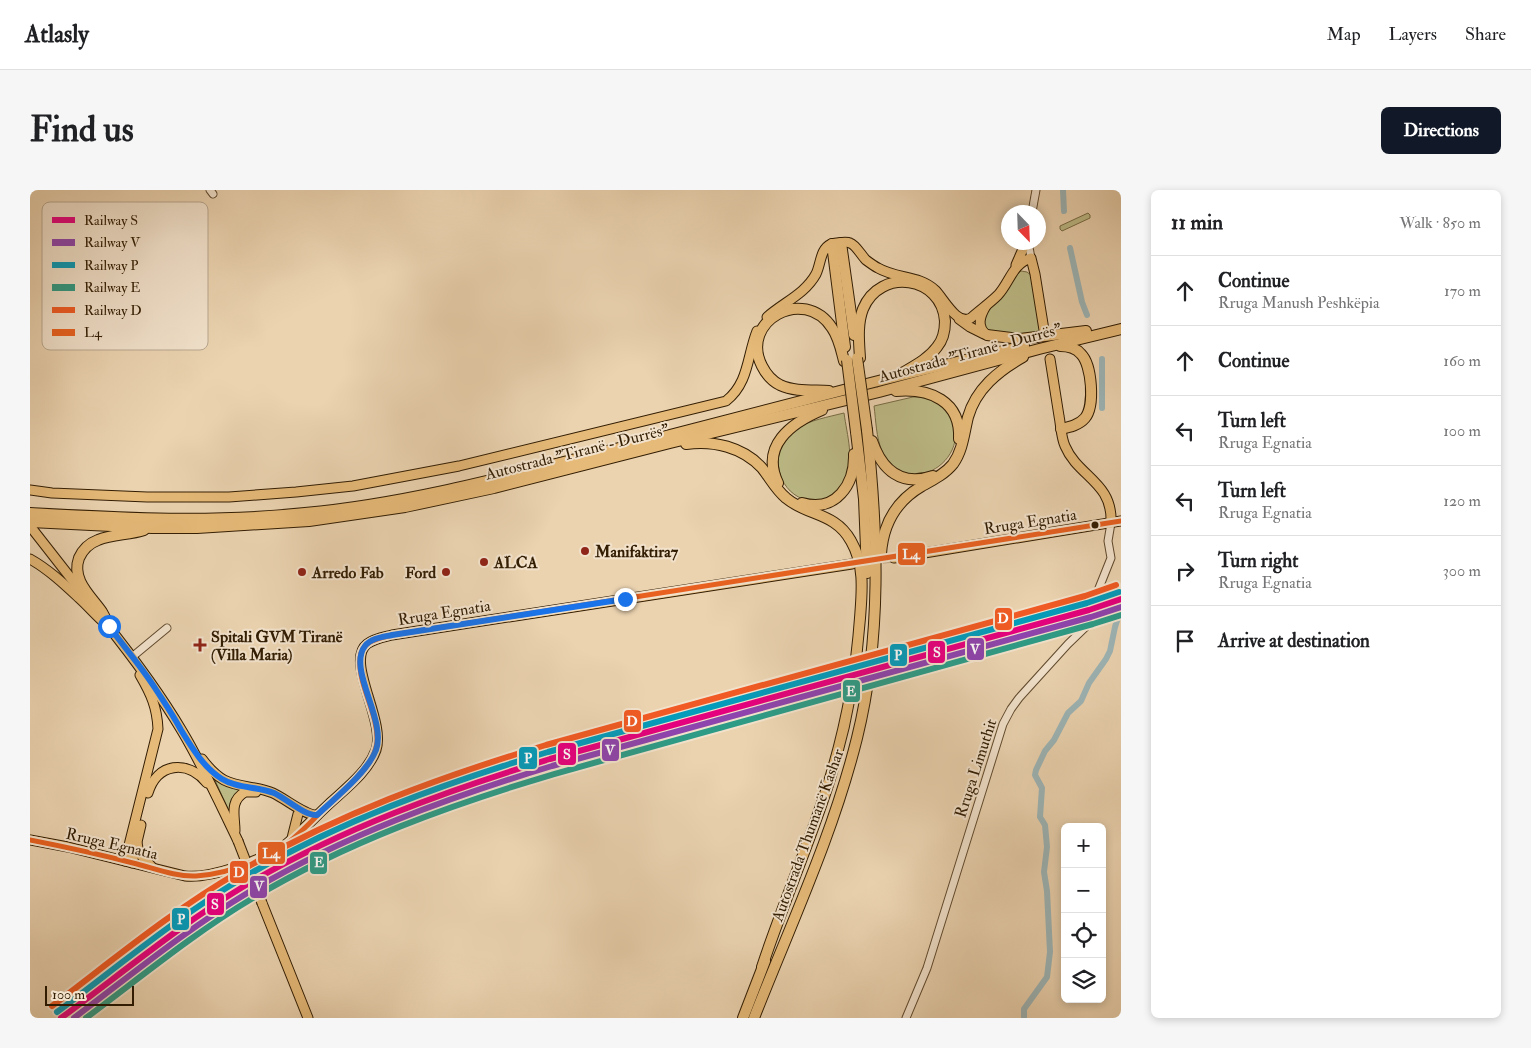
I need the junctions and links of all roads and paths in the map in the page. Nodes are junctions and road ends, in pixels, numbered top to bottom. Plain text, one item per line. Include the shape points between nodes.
1 (1036, 190) edge
2 (1033, 205) edge
3 (836, 244) junction
4 (1023, 250) edge
5 (1029, 250) edge
6 (1031, 258) junction
7 (1014, 269) junction
8 (1035, 274) junction
9 (1008, 280) junction
10 (991, 302) junction
11 (958, 317) junction
12 (1121, 322) edge
13 (1121, 329) edge
14 (1044, 330) dead end
15 (1086, 331) junction
16 (987, 334) junction
17 (1051, 346) junction
18 (1039, 349) junction
19 (852, 359) junction
20 (1050, 359) dead end
21 (892, 378) junction
22 (879, 392) junction
23 (840, 396) junction
24 (1061, 429) junction
25 (861, 431) junction
26 (604, 459) junction
27 (30, 490) edge
28 (30, 514) edge
29 (30, 522) edge
30 (1121, 522) edge
31 (1111, 523) junction
32 (30, 526) edge
33 (152, 528) junction
34 (894, 558) tunnel mouth
35 (30, 559) edge
36 (852, 564) dead end
37 (109, 626) junction
38 (167, 628) dead end
39 (132, 656) junction
40 (864, 670) junction
41 (861, 689) junction
42 (192, 749) junction
43 (215, 793) junction
44 (297, 810) junction
45 (317, 815) junction
46 (309, 823) junction
47 (237, 838) junction
48 (30, 840) edge
49 (291, 840) junction
50 (134, 842) junction
51 (107, 856) junction
52 (129, 862) junction
53 (152, 867) junction
54 (308, 1018) edge
55 (743, 1018) edge
56 (754, 1018) edge
57 (906, 1018) edge

1 - 2 street
3 - 11 main road via 848,242 881,270 929,285
3 - 19 highway
3 - 27 main road via 823,252 816,273 806,287 763,320 756,333 744,377 731,397 720,403 458,466 353,486 220,497 147,497
4 - 7 main road
5 - 6 street
6 - 7 main road
6 - 8 main road
7 - 9 main road
8 - 9 main road via 1030,268 1023,268
8 - 14 main road
9 - 10 main road
10 - 11 main road via 967,320
10 - 16 main road via 980,322
11 - 16 main road via 970,327
12 - 15 highway, Autostrada "Tiranë - Durrës"
13 - 17 highway, Autostrada "Tiranë - Durrës"
15 - 16 highway via 1020,339
15 - 21 highway, Autostrada "Tiranë - Durrës"
17 - 18 highway, Autostrada "Tiranë - Durrës"
17 - 24 highway via 1078,351 1089,372 1091,404 1088,414 1079,424
18 - 22 highway, Autostrada "Tiranë - Durrës"
18 - 40 highway via 1008,366 987,384 975,398 961,447 952,465 907,496 891,515 882,548 880,604
19 - 21 highway via 860,316 872,294 897,282 922,286 943,308 944,333 932,352
19 - 23 highway via 831,326 811,310 780,312 768,321 760,334 760,363 773,381 794,389
19 - 25 highway, Autostrada Thumanë Kashar, bridge
20 - 24 main road
21 - 23 highway, Autostrada "Tiranë - Durrës"
22 - 23 highway, Autostrada "Tiranë - Durrës"
22 - 25 highway via 912,390 940,398 958,421 958,446 940,472 910,479 885,466
23 - 25 highway via 797,423 780,440 774,451 773,466 782,489 792,499 812,505 829,502 840,495 853,472
23 - 26 highway, Autostrada "Tiranë - Durrës"
23 - 28 highway, Autostrada "Tiranë - Durrës" via 403,500 273,516 206,520
24 - 31 main road via 1068,453 1104,494
25 - 40 highway, Autostrada Thumanë Kashar via 867,570
26 - 33 highway, Autostrada "Tiranë - Durrës" via 450,498 378,511 283,523
26 - 40 highway via 693,443 722,445 753,459 791,502 835,522 852,541 860,565
29 - 33 highway, Autostrada "Tiranë - Durrës"
30 - 31 main road, Rruga Egnatia
31 - 34 main road, Rruga Egnatia
31 - 57 street, Rruga Limuthit via 1108,541 1111,558 1099,588 1096,617 1020,698 1003,724 927,968
32 - 37 main road
33 - 37 highway via 98,540 81,554 77,566 79,580
35 - 37 main road
36 - 45 main road, Rruga Egnatia via 374,639 365,645 360,661 377,726 376,750 361,773
37 - 39 main road
38 - 39 street
39 - 42 main road
39 - 50 main road via 158,714 158,729
40 - 41 highway, Autostrada Thumanë Kashar
40 - 41 highway
41 - 55 highway, Autostrada Thumanë Kashar via 827,805
41 - 56 highway, Autostrada Thumanë Kashar via 856,738 844,782 822,847
42 - 43 main road
42 - 44 main road via 224,780 264,790 287,800
43 - 47 main road
43 - 50 main road via 204,779 187,769 176,767 160,773 150,786
44 - 45 main road
44 - 46 main road
44 - 47 main road via 281,800 245,792 234,804
44 - 49 main road
45 - 46 main road, Rruga Egnatia
46 - 49 main road, Rruga Egnatia
47 - 54 main road, bridge
48 - 51 main road, Rruga Egnatia
49 - 53 main road, Rruga Egnatia via 272,852 211,875 185,876
50 - 51 main road
50 - 52 main road
50 - 53 main road
51 - 52 main road, Rruga Egnatia
52 - 53 main road, Rruga Egnatia

